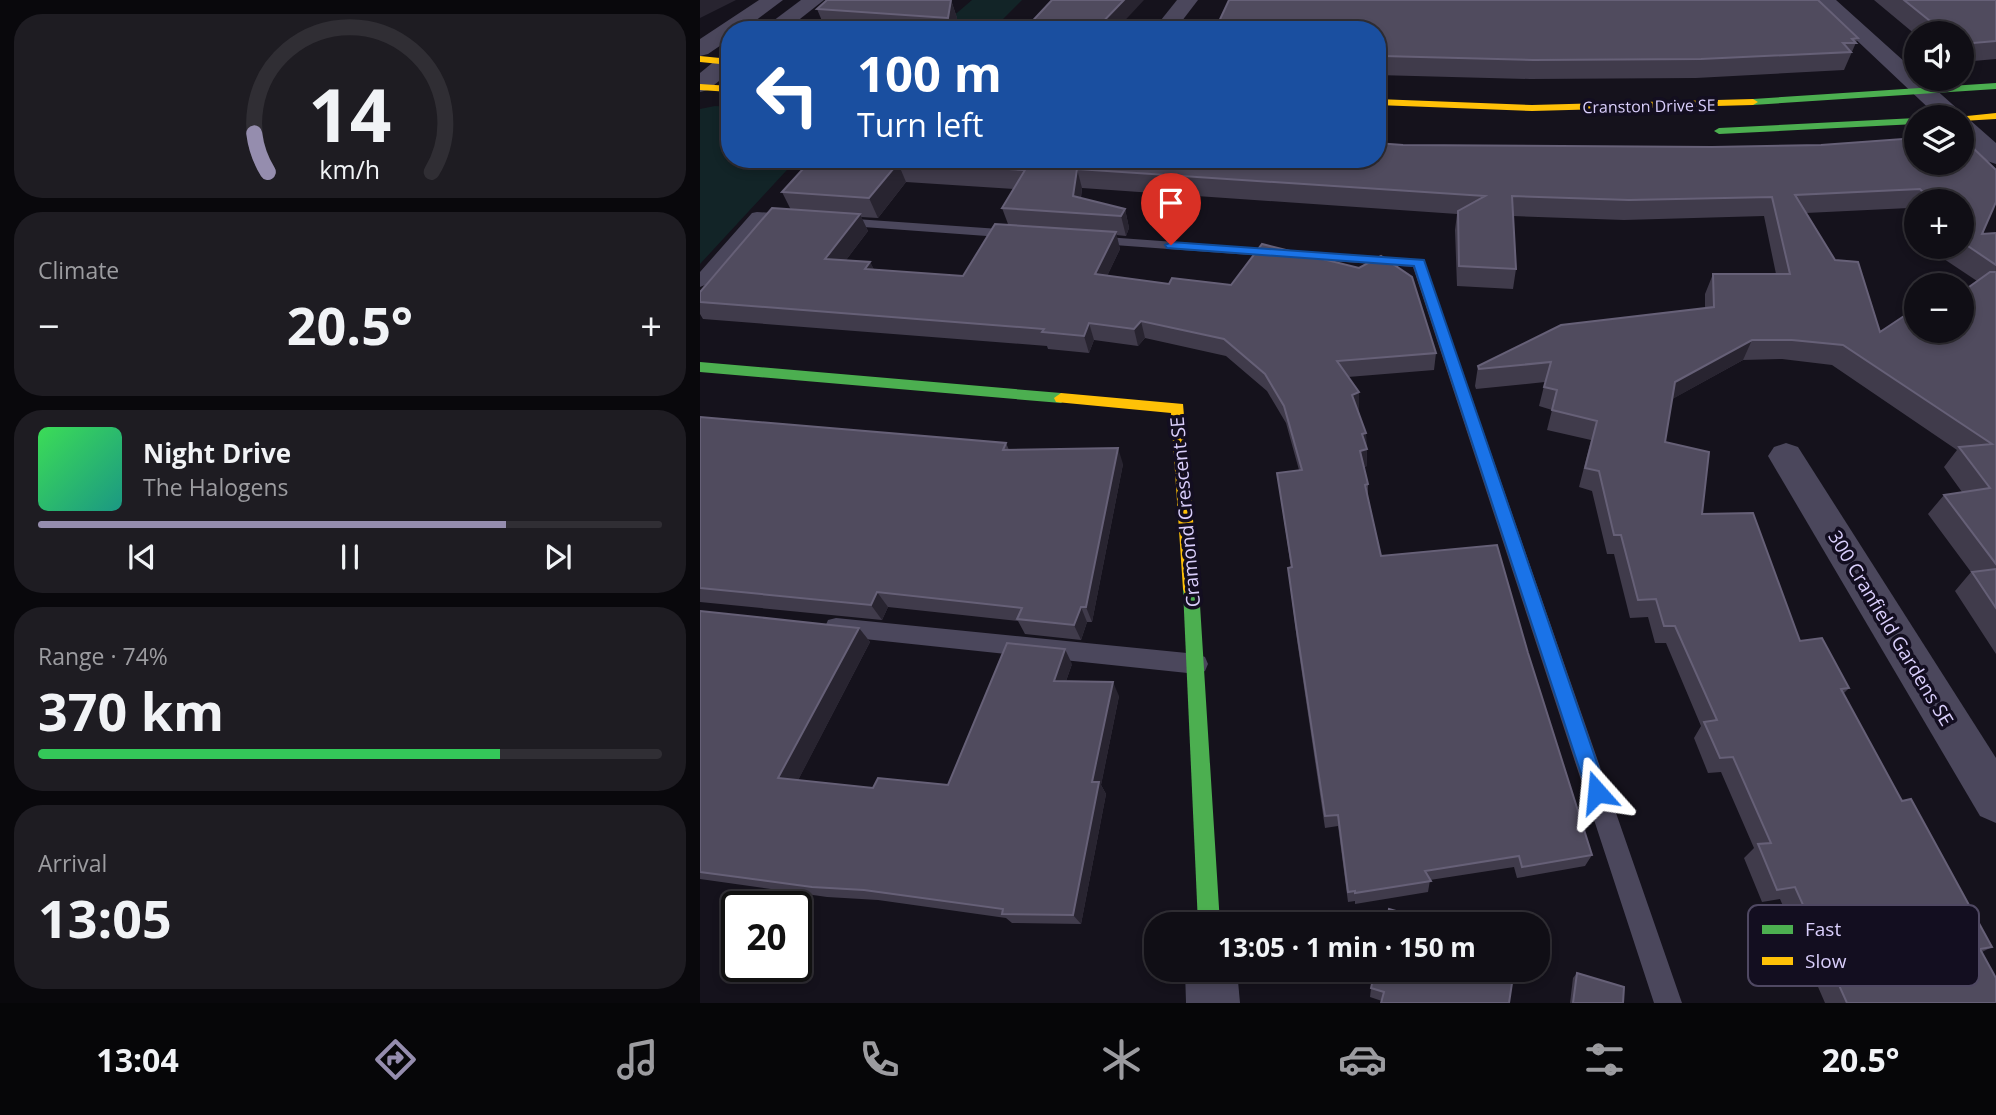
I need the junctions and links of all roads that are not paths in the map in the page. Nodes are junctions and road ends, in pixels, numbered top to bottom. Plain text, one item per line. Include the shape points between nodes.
1 (773, 0) edge
2 (814, 0) edge
3 (1188, 0) edge
4 (1824, 0) edge
5 (742, 21) edge
6 (785, 21) edge
7 (1171, 21) edge
8 (721, 35) edge
9 (700, 49) edge
10 (700, 59) edge
11 (721, 61) edge
12 (721, 69) edge
13 (700, 86) edge
14 (1996, 86) edge
15 (721, 88) edge
16 (1921, 92) junction
17 (1386, 102) edge
18 (1937, 105) edge
19 (1996, 116) edge
20 (1974, 117) edge
21 (1904, 122) edge
22 (1697, 131) dead end
23 (1974, 137) edge
24 (1996, 156) edge
25 (1033, 236) edge
26 (1074, 239) edge
27 (700, 282) edge
28 (700, 367) edge
29 (1786, 456) dead end
30 (811, 625) edge
31 (1197, 664) junction
32 (1996, 800) edge
33 (1208, 912) edge
34 (1212, 982) edge
35 (1213, 1003) edge
36 (1668, 1003) edge

1 - 5 street
2 - 6 street
3 - 7 street
4 - 16 street
8 - 9 street
10 - 11 street
12 - 13 street
13 - 15 street
14 - 16 street, Cranston Drive SE
16 - 17 street, Cranston Drive SE via 1762,103 1575,108
16 - 18 street
19 - 20 street
21 - 22 street, Cranston Drive SE
23 - 24 street
25 - 27 lane via 757,216
26 - 36 lane via 1419,263
28 - 31 street, Cramond Crescent SE via 1178,408
29 - 32 street, 300 Cranfield Gardens SE
30 - 31 lane
31 - 33 street, Cramond Crescent SE
34 - 35 street

